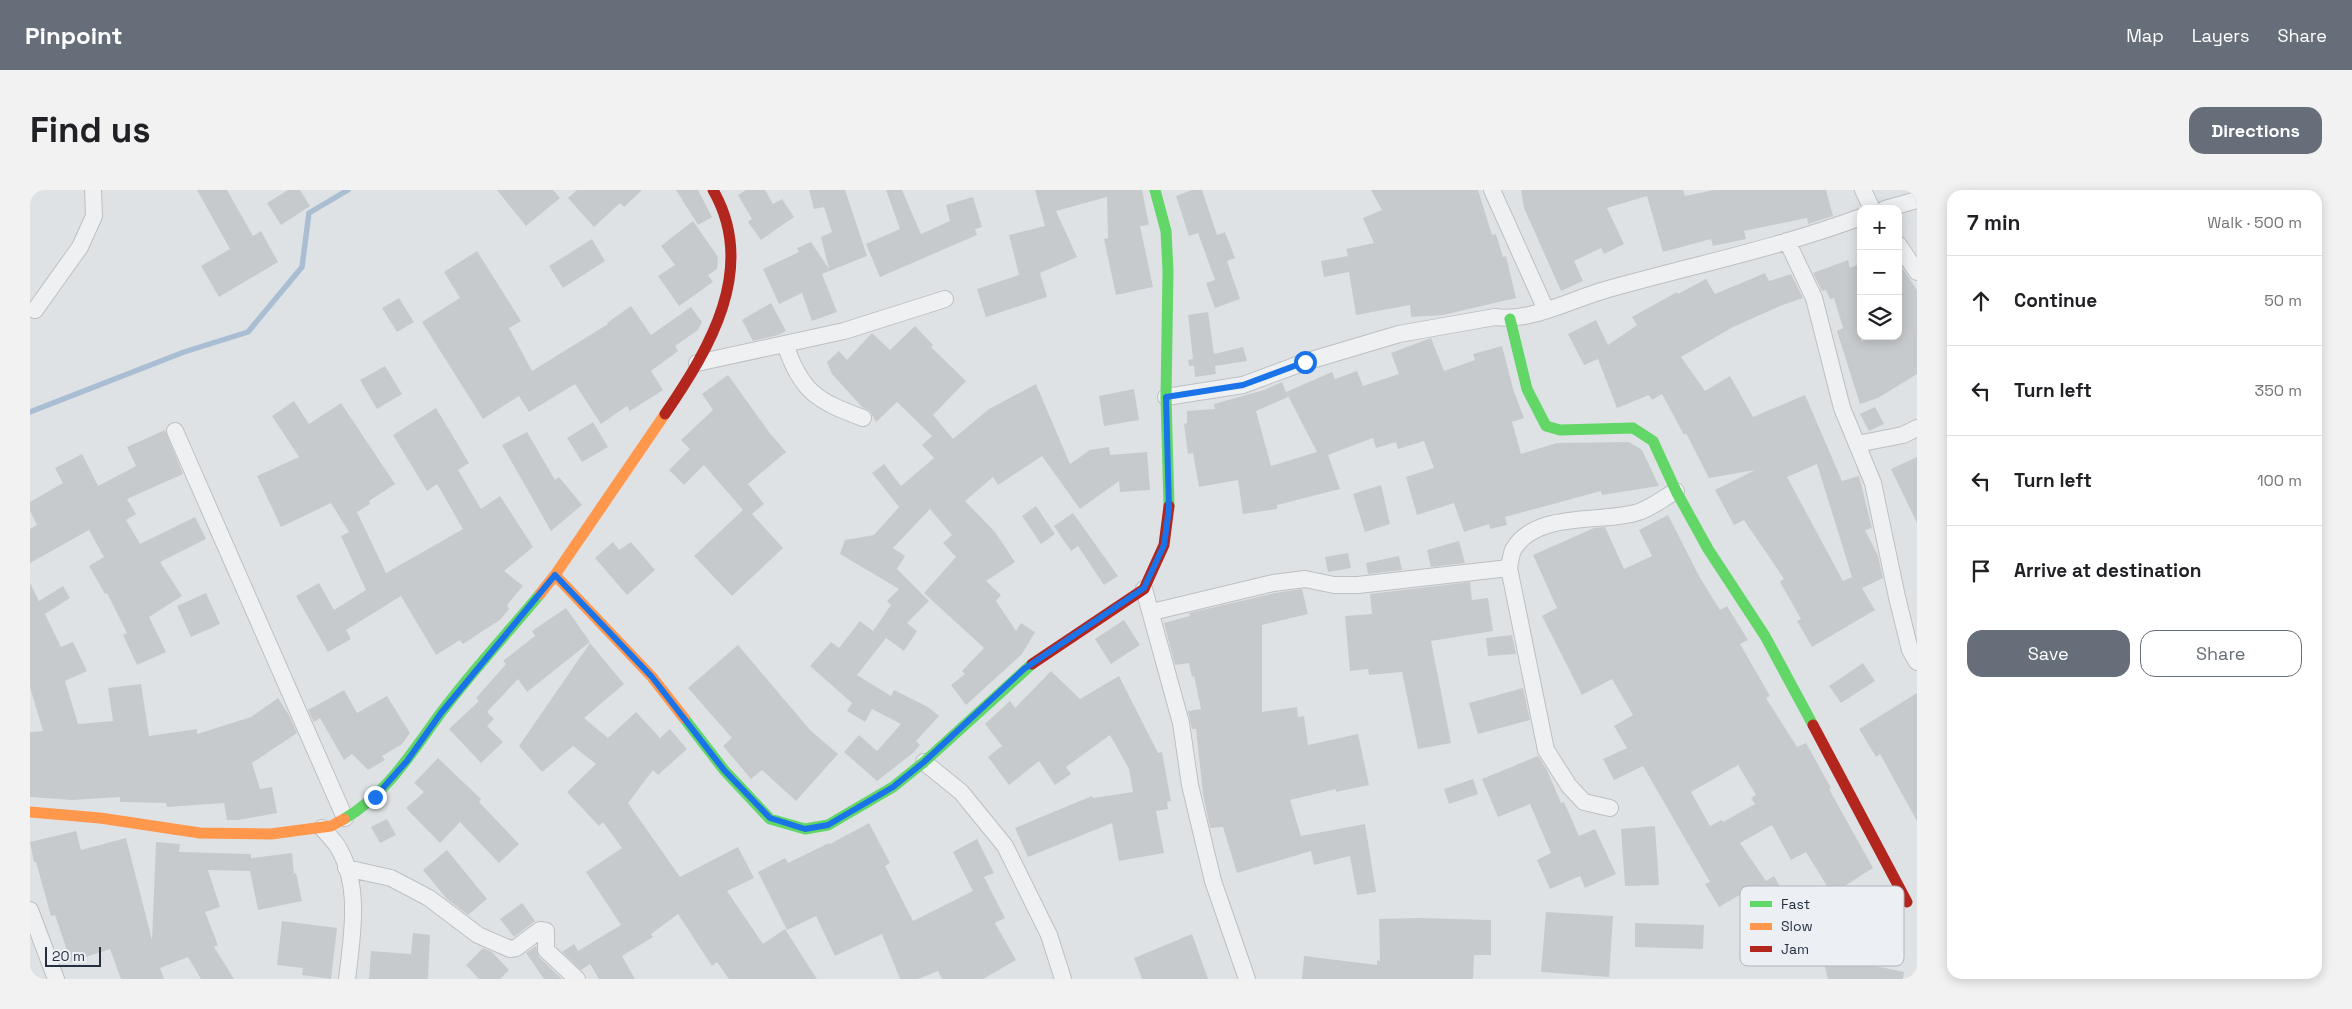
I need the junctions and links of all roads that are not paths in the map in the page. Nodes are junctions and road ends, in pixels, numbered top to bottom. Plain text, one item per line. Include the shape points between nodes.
1 (93, 190) edge
2 (714, 190) edge
3 (1155, 190) edge
4 (1492, 190) edge
5 (1863, 190) edge
6 (1917, 200) edge
7 (1870, 205) edge
8 (1899, 205) edge
9 (1857, 218) edge
10 (1788, 242) junction
11 (1902, 250) edge
12 (1917, 272) edge
13 (945, 299) dead end
14 (35, 310) dead end
15 (1546, 310) junction
16 (1510, 319) junction
17 (786, 344) junction
18 (697, 364) junction
19 (1166, 397) junction
20 (863, 418) dead end
21 (1917, 428) edge
22 (175, 431) dead end
23 (1857, 444) junction
24 (1676, 491) junction
25 (1509, 568) junction
26 (555, 575) junction
27 (1144, 588) junction
28 (1152, 612) junction
29 (1917, 662) edge
30 (924, 762) junction
31 (1610, 808) dead end
32 (30, 812) edge
33 (345, 818) junction
34 (322, 828) junction
35 (346, 868) junction
36 (1899, 886) edge
37 (1904, 895) edge
38 (1908, 902) dead end
39 (30, 910) edge
40 (56, 979) edge
41 (347, 979) edge
42 (577, 979) edge
43 (1063, 979) edge
44 (1248, 979) edge

1 - 14 street via 94,216 80,247
2 - 18 street via 724,209 732,259 722,314
3 - 19 street via 1166,231
4 - 15 street
5 - 7 street
6 - 8 street
9 - 10 street
10 - 15 street via 1602,291
10 - 23 street via 1814,298 1842,408
11 - 12 street
13 - 17 street
15 - 16 street
16 - 19 street via 1495,317 1399,334 1305,362 1243,385
16 - 24 street via 1527,389 1546,426 1560,430 1633,428 1653,441
17 - 18 street
17 - 20 street via 800,380 815,396
18 - 26 street
19 - 27 street via 1169,509 1164,545
21 - 23 street via 1903,435
22 - 33 street
23 - 29 street via 1872,483 1910,650
24 - 25 street via 1637,513 1573,520 1526,535 1513,550
24 - 36 street via 1708,549 1766,636
25 - 28 street via 1358,585 1305,580 1273,582
25 - 31 street via 1546,750 1569,786 1584,802
26 - 30 street via 652,677 724,770 770,818 805,829 828,825 893,787
26 - 33 street via 401,767 363,808
27 - 28 street
27 - 30 street via 1024,669
28 - 44 street via 1181,724 1190,785 1213,881
30 - 43 street via 961,792 1005,846 1048,935
32 - 34 street via 100,818 200,833 271,834
33 - 34 street
34 - 35 street via 339,849
35 - 41 street via 352,883 352,937
35 - 42 street via 391,878 429,898 478,935 510,949 540,930 546,931 546,950
37 - 38 street
39 - 40 street

